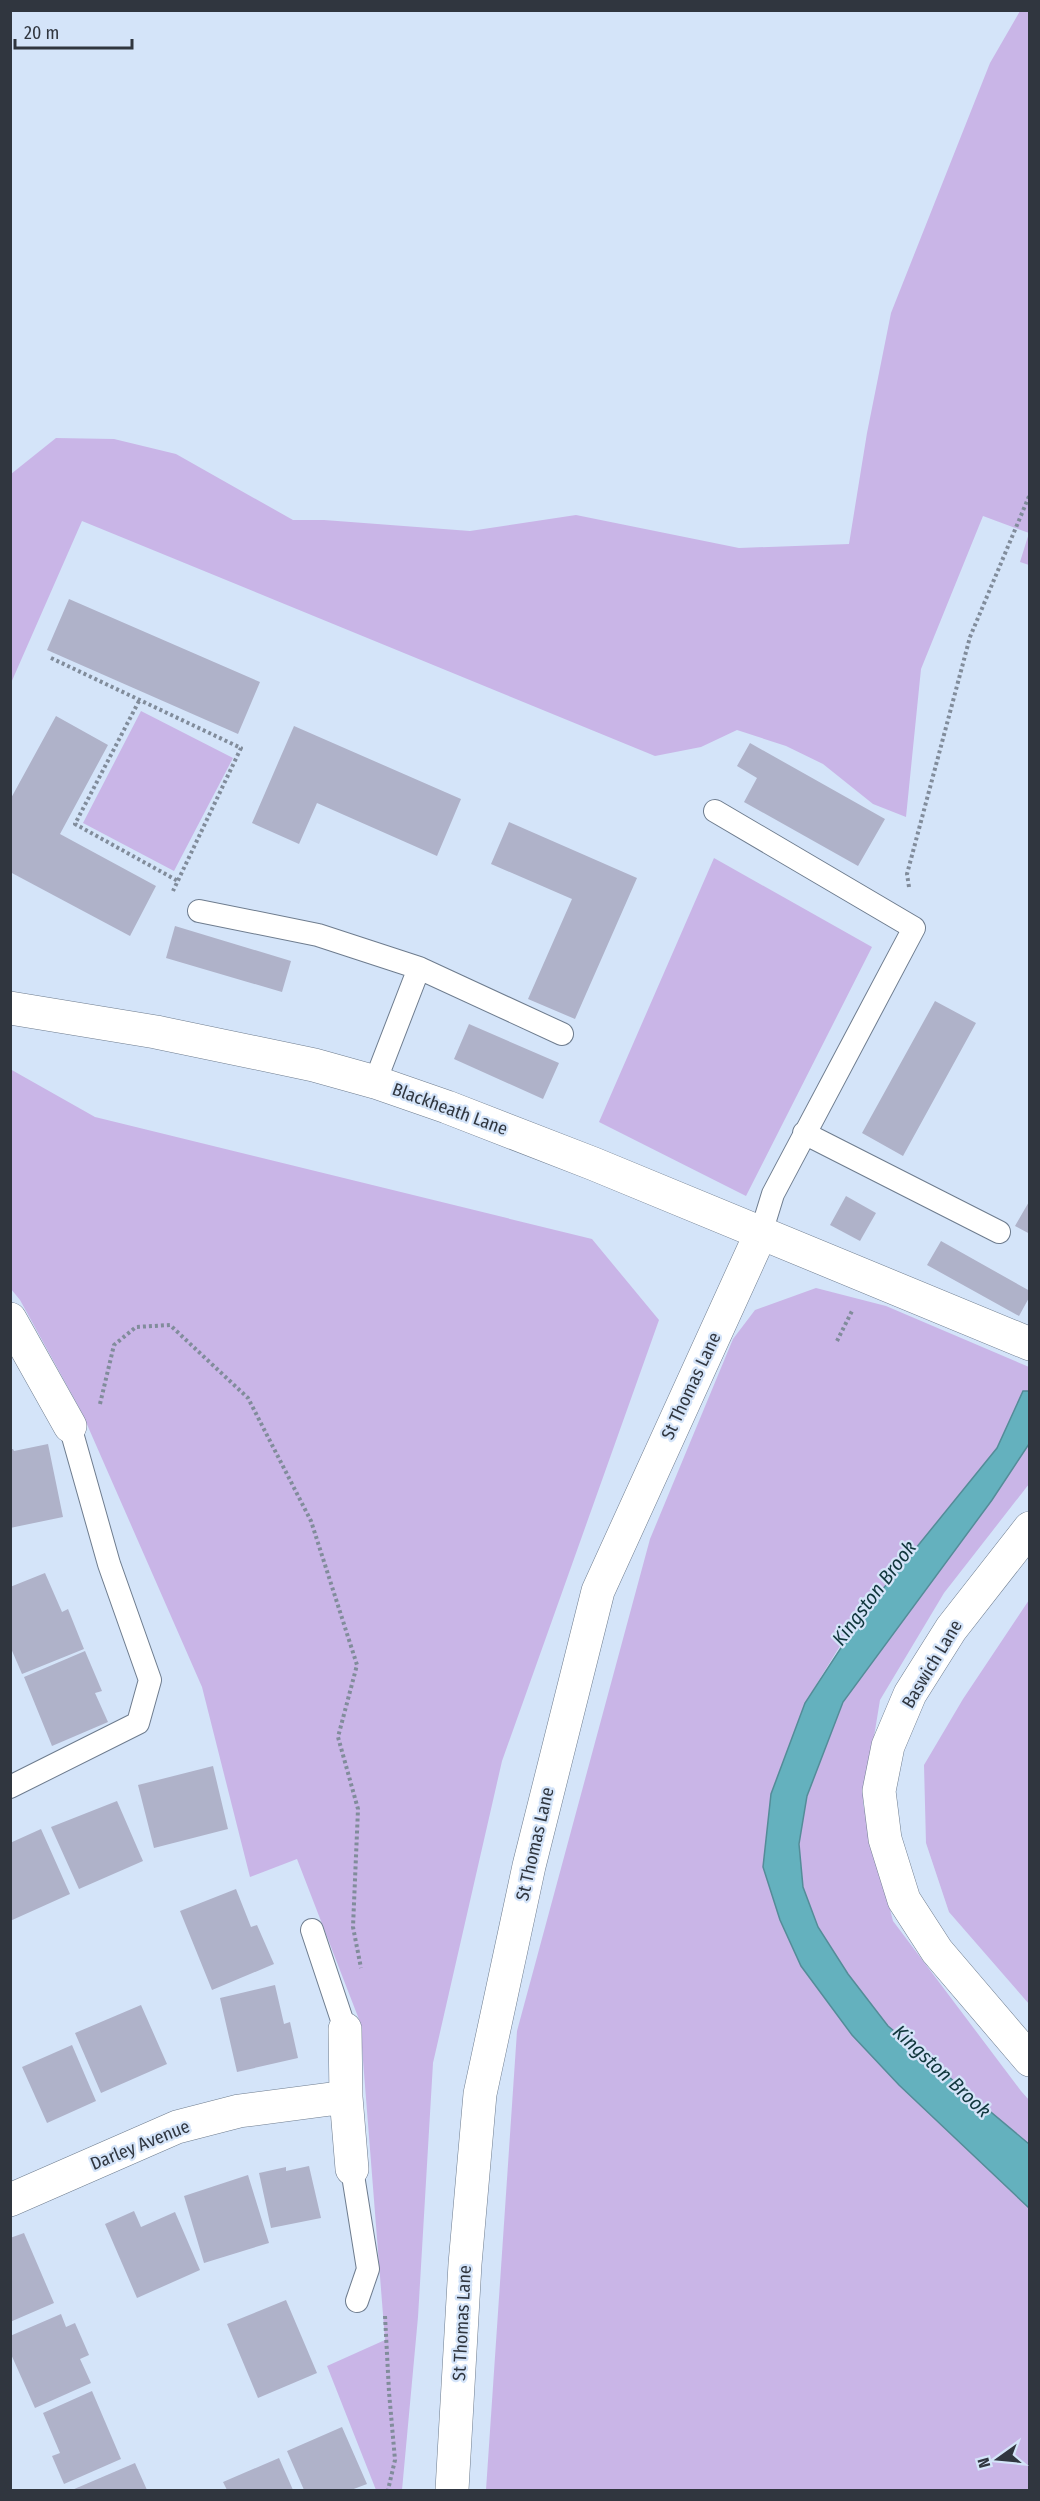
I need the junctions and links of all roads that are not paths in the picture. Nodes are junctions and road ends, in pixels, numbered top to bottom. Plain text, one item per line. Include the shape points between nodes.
1 (715, 811) dead end
2 (199, 911) road end
3 (419, 968) junction
4 (10, 1008) edge
5 (562, 1034) dead end
6 (375, 1082) junction
7 (804, 1133) junction
8 (999, 1232) dead end
9 (761, 1233) junction
10 (10, 1319) edge
11 (1029, 1344) edge
12 (22, 1368) edge
13 (70, 1426) joint
14 (1029, 1528) edge
15 (10, 1788) edge
16 (312, 1930) dead end
17 (345, 2029) joint
18 (1029, 2060) edge
19 (346, 2097) junction
20 (352, 2169) joint
21 (10, 2199) edge
22 (357, 2301) dead end
23 (452, 2490) edge

1 - 7 lane via 914,928
2 - 3 lane via 318,935
3 - 5 lane
3 - 6 lane
4 - 6 street, Blackheath Lane via 168,1034
6 - 9 street, Blackheath Lane via 520,1135
7 - 8 lane
7 - 9 lane via 773,1194
9 - 11 street, Blackheath Lane
9 - 23 street, St Thomas Lane via 598,1591 528,1866 480,2094
10 - 12 street
12 - 13 street
13 - 15 lane via 110,1564 150,1680 138,1723
14 - 18 street, Baswich Lane via 951,1629 910,1694 888,1746 879,1791 885,1839 904,1900 936,1951
16 - 17 lane
17 - 19 street
19 - 20 street
19 - 21 street, Darley Avenue via 239,2111 177,2127
20 - 22 lane via 368,2269

